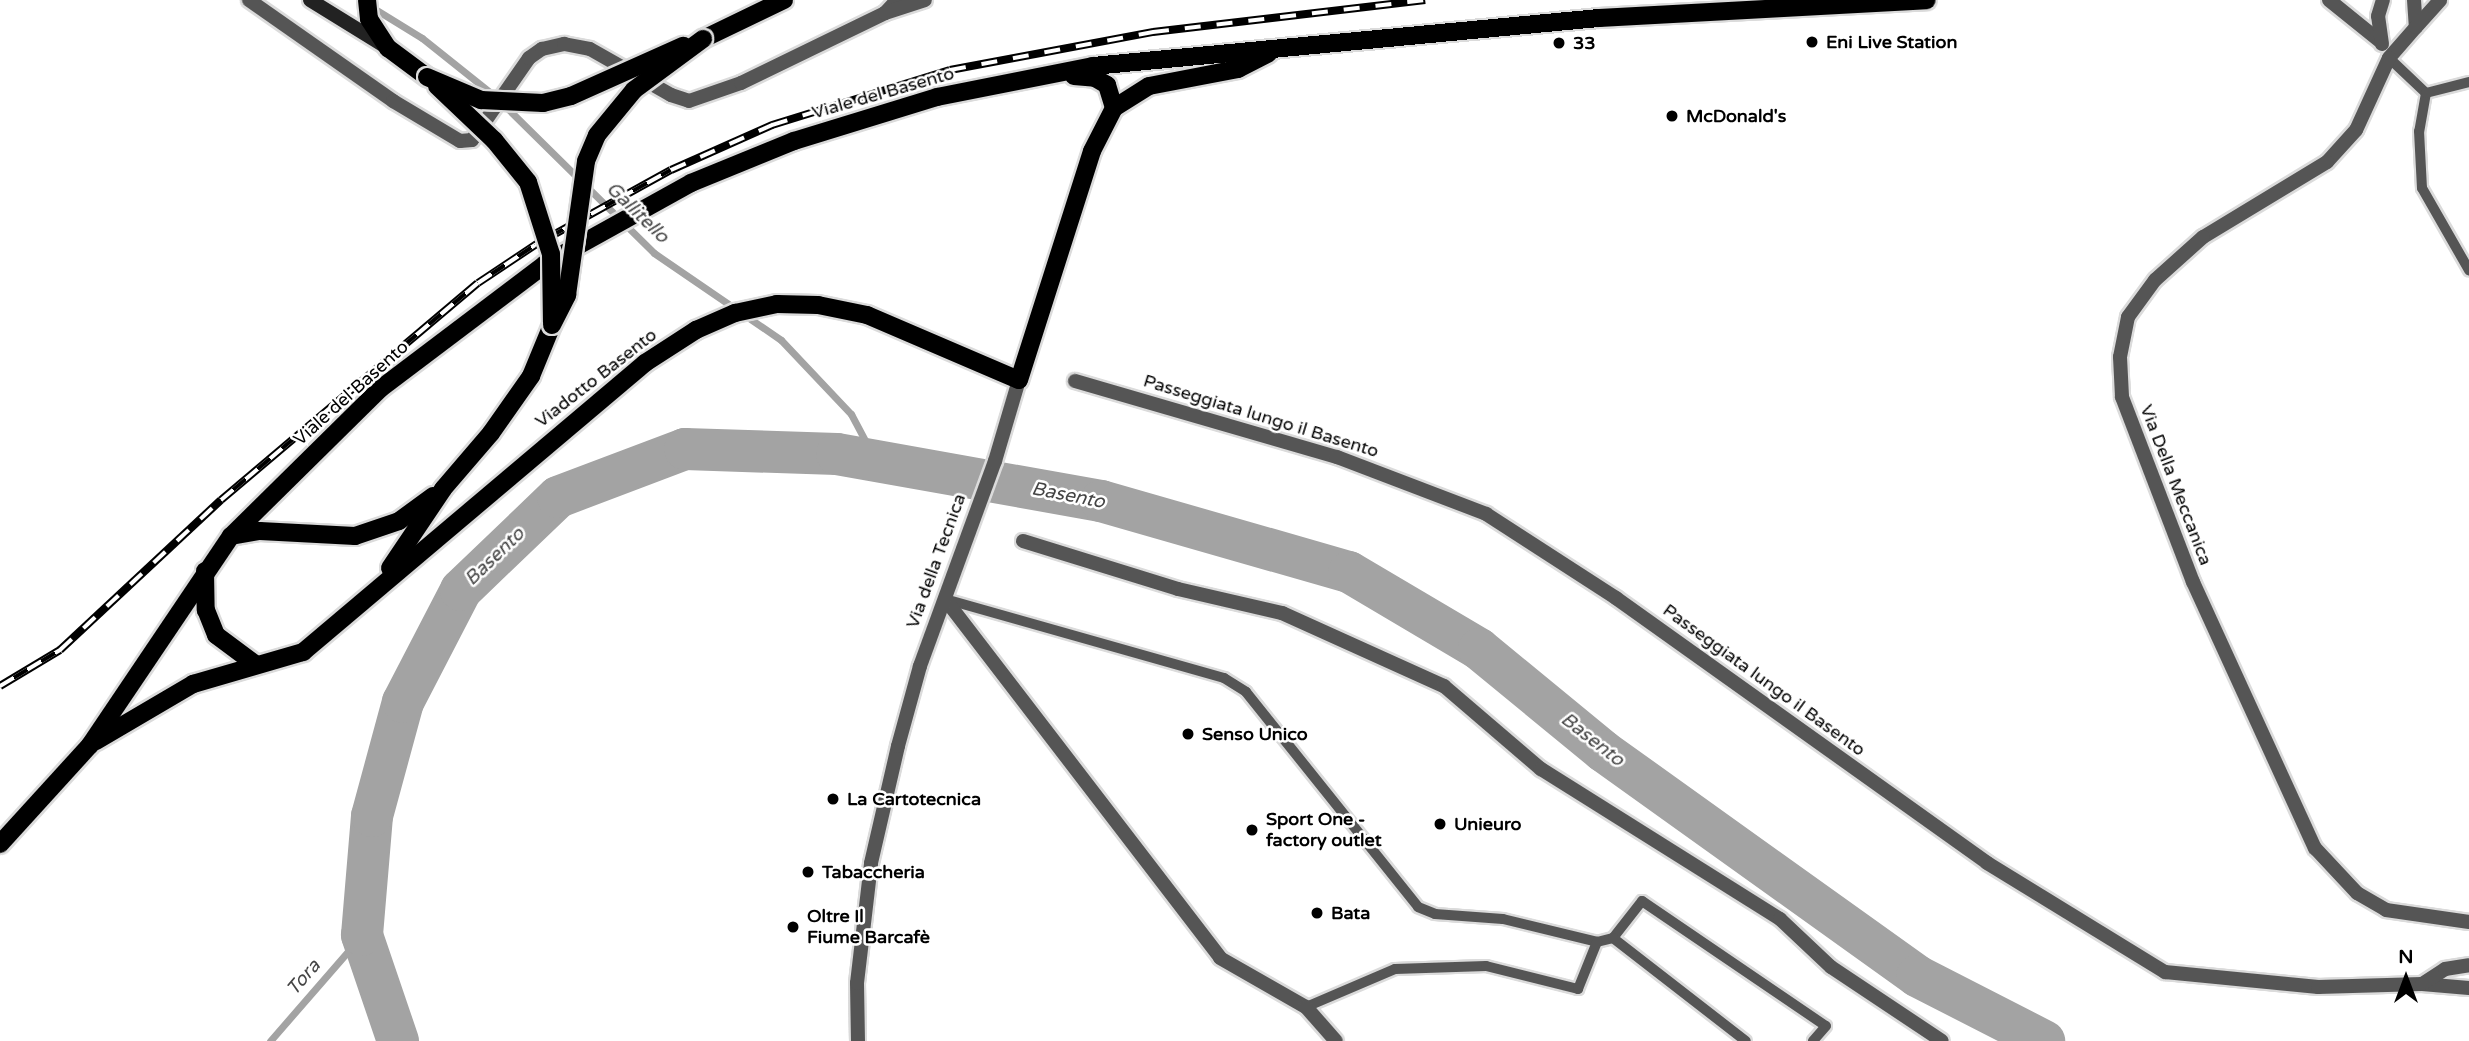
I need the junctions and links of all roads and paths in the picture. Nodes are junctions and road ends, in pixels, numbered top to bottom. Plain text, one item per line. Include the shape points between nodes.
1 (249, 0) edge
2 (310, 0) edge
3 (367, 0) edge
4 (784, 0) edge
5 (897, 0) edge
6 (925, 0) edge
7 (1927, 0) edge
8 (2329, 0) edge
9 (2383, 0) edge
10 (2414, 0) edge
11 (2440, 0) edge
12 (885, 13) junction
13 (2416, 27) junction
14 (703, 39) junction
15 (2381, 42) junction
16 (388, 48) junction
17 (1274, 51) junction
18 (2389, 58) junction
19 (1056, 74) junction
20 (427, 77) junction
21 (2469, 82) edge
22 (2426, 93) junction
23 (1114, 108) junction
24 (2469, 270) edge
25 (552, 326) junction
26 (1019, 380) junction
27 (1075, 381) dead end
28 (443, 489) junction
29 (231, 536) junction
30 (1023, 541) dead end
31 (205, 571) junction
32 (378, 585) junction
33 (945, 599) junction
34 (255, 664) junction
35 (90, 745) junction
36 (0, 844) edge
37 (2469, 922) edge
38 (1613, 938) junction
39 (1597, 942) junction
40 (2469, 965) edge
41 (2422, 984) junction
42 (2469, 988) edge
43 (1306, 1007) junction
44 (858, 1041) edge
45 (1336, 1041) edge
46 (1746, 1041) edge
47 (1813, 1041) edge
48 (1942, 1041) edge

1 - 12 street, bridge via 460,141 472,140 529,58 542,48 564,44 590,49 689,101 741,83
2 - 16 street
3 - 16 main road via 369,19
4 - 14 main road
5 - 12 street
6 - 12 street
7 - 17 main road, Viale del Basento via 1599,18
8 - 15 street
9 - 15 street via 2378,16
10 - 13 street
11 - 13 street, Via Della Meccanica
13 - 18 street, Via Della Meccanica
14 - 20 main road, bridge via 641,61 571,96 543,103 481,100
14 - 25 main road, bridge via 634,90 597,135 586,161 567,295
15 - 18 street
16 - 20 main road
17 - 19 main road, Viale del Basento via 1186,55
17 - 23 main road via 1238,69 1149,86
18 - 22 lane
18 - 37 street, Via Della Meccanica via 2356,130 2327,162 2203,237 2155,281 2128,317 2120,356 2122,397 2193,582 2315,848 2357,893 2386,910
19 - 23 main road via 1095,78 1107,85
19 - 29 main road, Viale del Basento, bridge via 937,97 861,119 691,183 545,264 380,390
20 - 25 main road, bridge via 494,140 528,182 551,254
21 - 22 lane
22 - 24 lane via 2419,131 2422,188
23 - 26 main road, Via della Tecnica via 1092,151
25 - 28 main road via 531,376
26 - 32 main road, Viadotto Basento via 867,315 818,304 777,304 735,313 696,330 645,363
26 - 33 street, Via della Tecnica
27 - 41 street, Passeggiata lungo il Basento via 1337,457 1486,514 1616,598 1987,863 2149,965 2183,977 2304,986
28 - 29 main road via 399,521 355,536 260,531
28 - 32 main road
29 - 31 main road, Viale del Basento
30 - 48 street via 1178,589 1282,613 1444,686 1541,769 1780,919 1809,950
31 - 34 main road via 206,610 216,635
31 - 35 main road, Viale del Basento
32 - 34 main road, Viadotto Basento via 303,652
33 - 39 lane via 1224,678 1246,692 1418,907 1435,914 1503,919
33 - 43 street via 1220,958
33 - 44 street, Via della Tecnica via 898,746 871,863 857,983
34 - 35 main road, Viale del Basento via 193,684
35 - 36 main road, Viale del Basento
38 - 39 lane
38 - 46 lane
38 - 47 lane via 1642,901 1826,1026
39 - 43 lane via 1578,989 1486,966 1395,969
40 - 41 street, Passeggiata lungo il Basento via 2445,969
41 - 42 street, Passeggiata lungo il Basento
43 - 45 street

